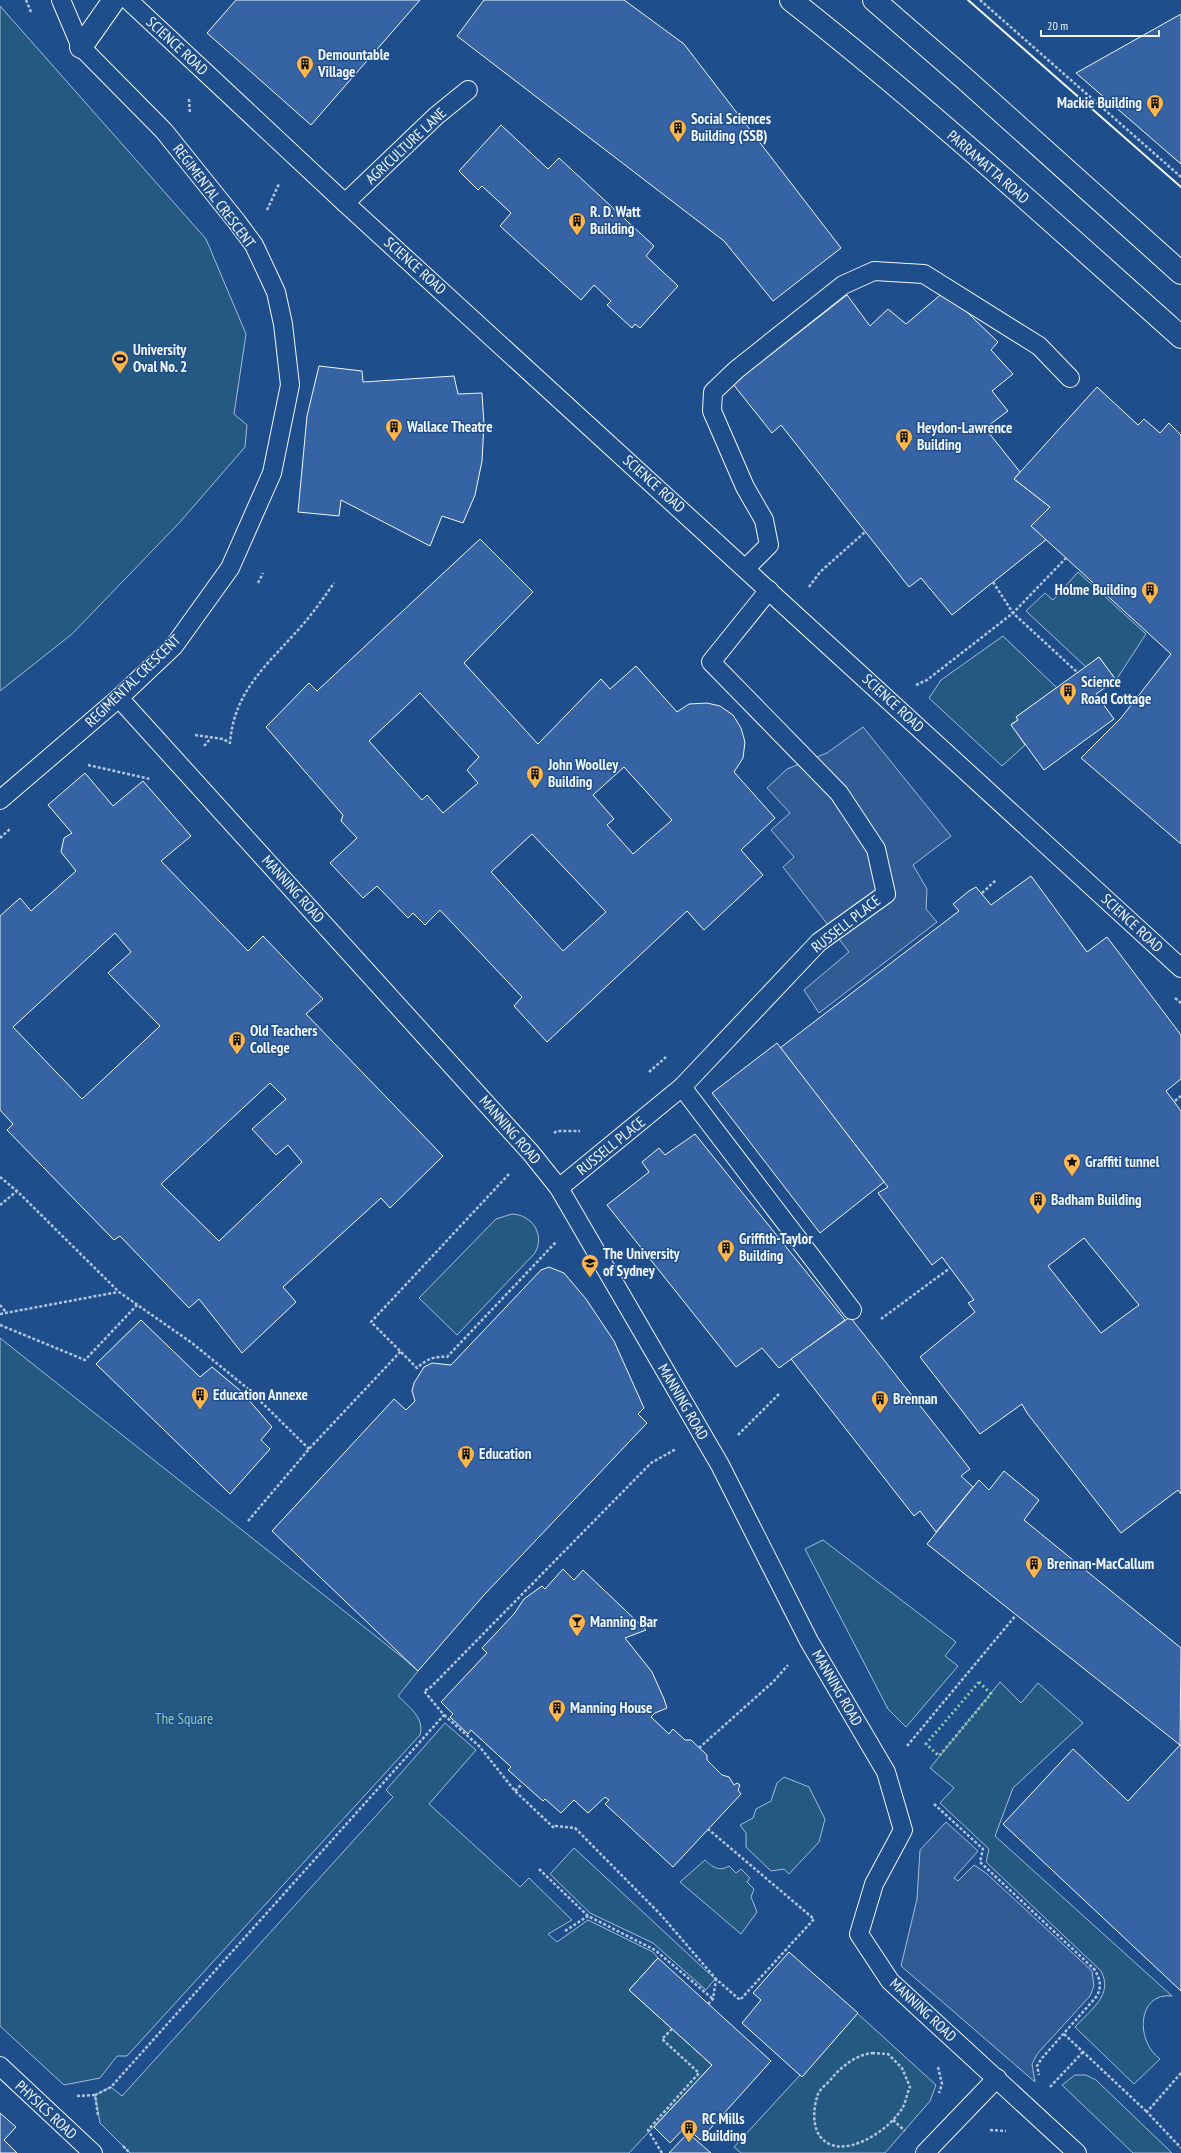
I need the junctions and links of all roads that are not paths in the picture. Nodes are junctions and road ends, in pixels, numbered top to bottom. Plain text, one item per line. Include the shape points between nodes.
1 (61, 0) edge
2 (114, 0) edge
3 (128, 0) edge
4 (791, 0) edge
5 (874, 0) edge
6 (81, 47) junction
7 (468, 90) dead end
8 (346, 203) junction
9 (1181, 273) edge
10 (1181, 338) edge
11 (1070, 378) dead end
12 (746, 568) junction
13 (769, 590) junction
14 (119, 698) junction
15 (0, 800) edge
16 (1181, 968) edge
17 (682, 1087) junction
18 (559, 1188) junction
19 (852, 1310) dead end
20 (0, 2066) edge
21 (996, 2078) junction
22 (93, 2153) edge
23 (925, 2153) edge
24 (1077, 2153) edge

1 - 6 lane, REGIMENTAL CRESCENT
2 - 6 main road
3 - 8 lane, SCIENCE ROAD
4 - 10 main road, PARRAMATTA ROAD via 845,42
5 - 9 main road
6 - 14 lane, REGIMENTAL CRESCENT via 164,131 254,245 276,292 283,324 290,385 272,473 230,568 174,646
7 - 8 lane, AGRICULTURE LANE via 436,116
8 - 12 lane, SCIENCE ROAD
11 - 12 lane via 1039,346 924,274 874,271 843,285 736,370 713,392 712,412 745,487 764,520 769,545
12 - 13 lane, SCIENCE ROAD
13 - 16 lane, SCIENCE ROAD
13 - 17 lane, RUSSELL PLACE via 711,662 839,793 876,848 886,894 819,942
14 - 15 lane, REGIMENTAL CRESCENT
14 - 18 lane, MANNING ROAD via 531,1153
17 - 18 lane, RUSSELL PLACE
17 - 19 lane
18 - 21 lane, MANNING ROAD via 720,1465 809,1641 886,1772 903,1830 874,1884 859,1934 890,1981
20 - 22 lane, PHYSICS ROAD
21 - 23 lane
21 - 24 lane, MANNING ROAD

